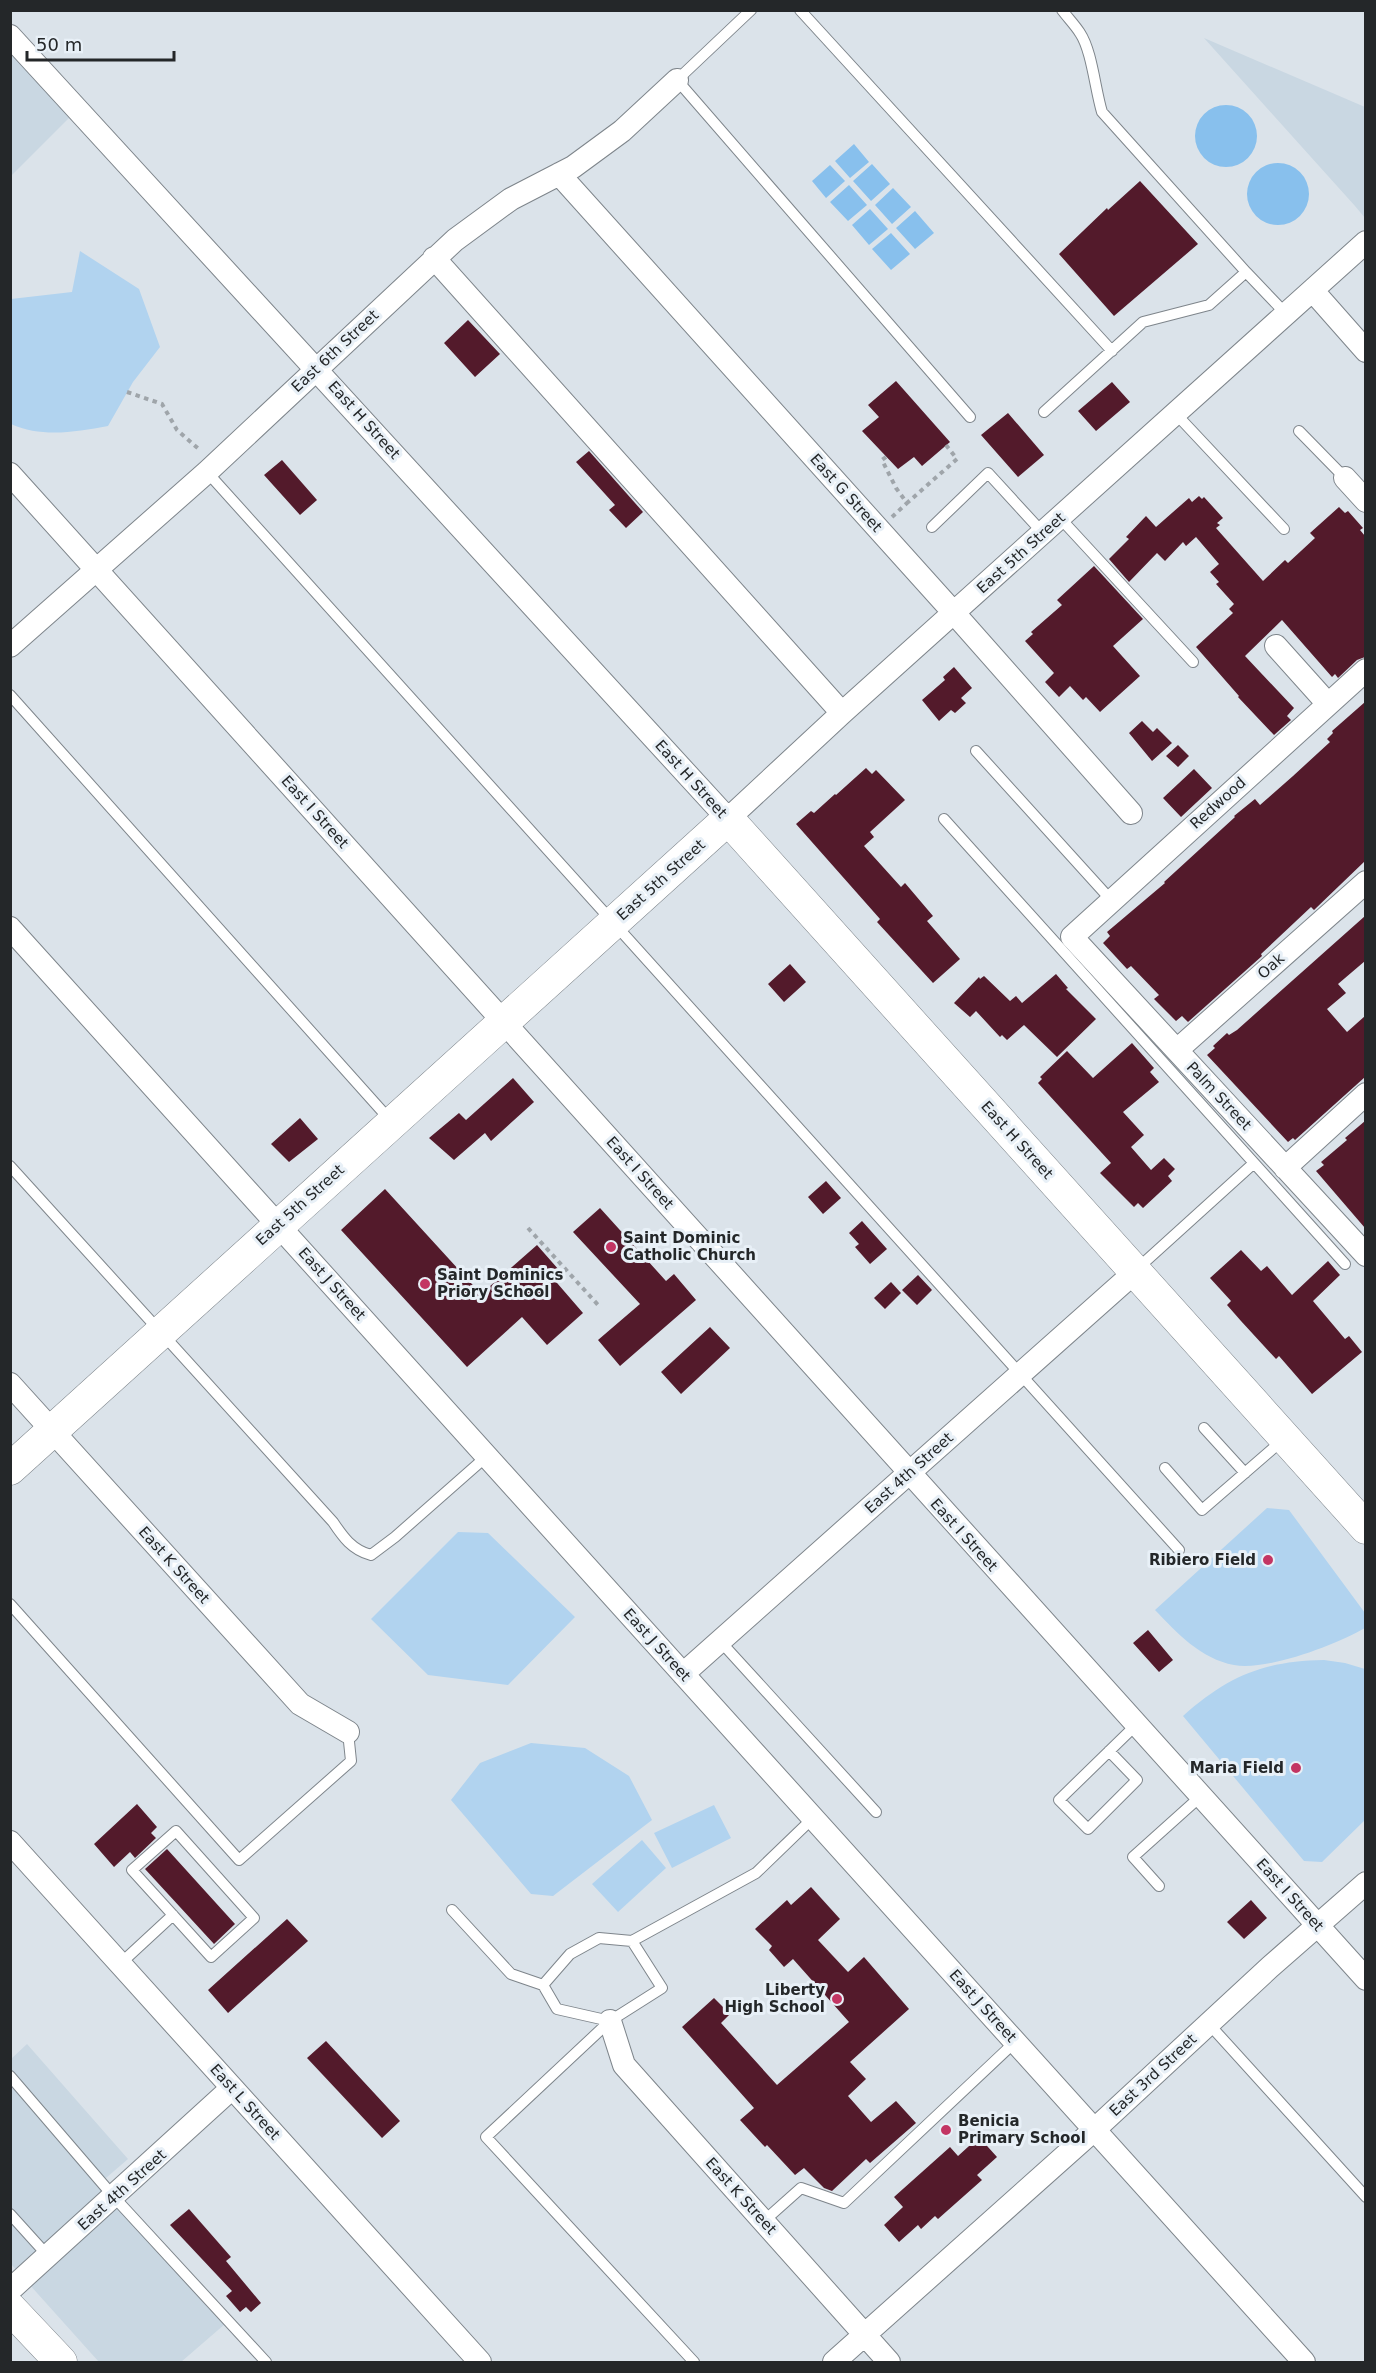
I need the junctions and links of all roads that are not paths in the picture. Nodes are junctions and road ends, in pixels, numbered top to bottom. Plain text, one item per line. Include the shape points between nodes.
1 (751, 10) edge
2 (800, 10) edge
3 (1062, 10) edge
4 (10, 36) edge
5 (677, 80) junction
6 (559, 174) junction
7 (1365, 242) edge
8 (434, 258) junction
9 (1246, 272) junction
10 (1313, 291) junction
11 (1287, 315) junction
12 (1112, 351) junction
13 (1365, 351) edge
14 (316, 368) junction
15 (1044, 412) dead end
16 (1176, 414) junction
17 (970, 417) dead end
18 (1299, 431) dead end
19 (211, 468) junction
20 (10, 474) edge
21 (1345, 478) joint
22 (1365, 501) edge
23 (1060, 518) junction
24 (932, 527) dead end
25 (1284, 529) dead end
26 (1043, 533) junction
27 (96, 569) junction
28 (954, 613) junction
29 (10, 646) edge
30 (1276, 646) dead end
31 (1193, 662) dead end
32 (1365, 670) edge
33 (10, 695) edge
34 (1328, 704) junction
35 (842, 713) junction
36 (976, 751) dead end
37 (1131, 813) dead end
38 (728, 819) junction
39 (944, 819) dead end
40 (1365, 882) edge
41 (1111, 900) junction
42 (614, 923) junction
43 (10, 928) edge
44 (1072, 937) joint
45 (504, 1021) junction
46 (1177, 1050) junction
47 (1365, 1094) edge
48 (392, 1123) junction
49 (1254, 1162) junction
50 (10, 1166) edge
51 (1285, 1167) junction
52 (278, 1225) junction
53 (1355, 1259) edge
54 (1135, 1272) junction
55 (162, 1331) junction
56 (1020, 1374) junction
57 (10, 1384) edge
58 (1204, 1428) dead end
59 (53, 1431) junction
60 (1284, 1439) junction
61 (487, 1456) junction
62 (1165, 1468) dead end
63 (10, 1469) edge
64 (908, 1473) junction
65 (1245, 1473) junction
66 (1365, 1528) edge
67 (1179, 1550) dead end
68 (10, 1604) edge
69 (720, 1641) junction
70 (683, 1674) junction
71 (1137, 1724) junction
72 (348, 1732) joint
73 (1109, 1751) junction
74 (1201, 1796) junction
75 (876, 1812) dead end
76 (813, 1818) junction
77 (10, 1842) edge
78 (1365, 1882) edge
79 (1160, 1886) dead end
80 (452, 1910) dead end
81 (173, 1916) junction
82 (1317, 1925) junction
83 (632, 1941) junction
84 (120, 1964) junction
85 (1365, 1979) edge
86 (543, 1985) junction
87 (610, 2021) junction
88 (1208, 2023) junction
89 (1015, 2042) junction
90 (10, 2076) edge
91 (232, 2088) junction
92 (1094, 2130) junction
93 (114, 2197) junction
94 (1365, 2197) edge
95 (10, 2214) edge
96 (764, 2221) junction
97 (48, 2256) junction
98 (10, 2290) edge
99 (10, 2308) edge
100 (865, 2334) junction
101 (61, 2362) edge
102 (266, 2362) edge
103 (480, 2362) edge
104 (694, 2362) edge
105 (834, 2362) edge
106 (890, 2362) edge
107 (1304, 2362) edge

1 - 5 lane
2 - 12 lane
3 - 9 lane via 1082,34 1102,112
4 - 14 street, East H Street
5 - 6 street, East 6th Street via 622,131
5 - 17 lane
6 - 8 street, East 6th Street via 511,199
6 - 28 street, East G Street
7 - 10 street, East 5th Street
8 - 14 street, East 6th Street
8 - 35 street
9 - 11 lane
9 - 12 lane via 1209,305 1143,322
10 - 11 street, East 5th Street
10 - 13 street
11 - 16 street, East 5th Street
12 - 15 lane
14 - 19 street, East 6th Street
14 - 38 street, East H Street
16 - 23 street, East 5th Street
16 - 25 lane
18 - 21 lane
19 - 27 street, East 6th Street
19 - 42 lane
20 - 27 street, East I Street
21 - 22 street
23 - 26 street, East 5th Street
23 - 31 lane
24 - 26 lane via 988,473
26 - 28 street, East 5th Street
27 - 29 street, East 6th Street
27 - 45 street, East I Street
28 - 35 street, East 5th Street
28 - 37 street, East G Street
30 - 34 street
32 - 34 street, Redwood
33 - 48 lane
34 - 41 street, Redwood
35 - 38 street, East 5th Street
36 - 41 lane
38 - 42 street, East 5th Street
38 - 54 street, East H Street
39 - 49 lane
40 - 46 street, Oak
41 - 44 street, Redwood
42 - 45 street, East 5th Street
42 - 56 lane
43 - 52 street, East J Street
44 - 46 street, Palm Street
45 - 48 street, East 5th Street
45 - 64 street, East I Street
46 - 51 street, Palm Street
47 - 51 street
48 - 52 street, East 5th Street
49 - 53 lane
49 - 54 lane
50 - 55 lane
51 - 53 street, Palm Street
52 - 55 street, East 5th Street
52 - 61 street, East J Street
54 - 56 street, East 4th Street
54 - 60 street, East H Street
55 - 59 street, East 5th Street
55 - 61 lane via 347,1542 360,1552 371,1555 395,1537
56 - 64 street, East 4th Street
56 - 67 lane
57 - 59 street, East K Street
58 - 65 lane
59 - 63 street, East 5th Street
59 - 72 street, East K Street via 300,1704
60 - 65 lane
60 - 66 street, East H Street
61 - 70 street, East J Street
62 - 65 lane via 1202,1510
64 - 69 street, East 4th Street
64 - 71 street, East I Street
68 - 72 lane via 239,1860 351,1761
69 - 70 street, East 4th Street
69 - 75 lane
70 - 76 street, East J Street
71 - 73 lane
71 - 74 street, East I Street
73 - 73 lane via 1059,1800 1088,1829 1137,1780
74 - 79 lane via 1133,1857
74 - 82 street, East I Street
76 - 83 lane via 756,1873
76 - 89 street, East J Street
77 - 84 street, East L Street
78 - 82 street, East 3rd Street
80 - 86 lane via 511,1974
81 - 81 lane via 132,1870 176,1831 254,1918 211,1957
81 - 84 lane
82 - 85 street, East I Street
82 - 88 street, East 3rd Street
83 - 86 lane via 599,1938 570,1954
83 - 87 lane via 662,1988
84 - 91 street, East L Street
86 - 87 lane via 557,2009
87 - 96 street, East K Street via 624,2066
87 - 104 lane via 486,2138
88 - 92 street, East 3rd Street
88 - 94 lane
89 - 92 street, East J Street
89 - 96 lane via 843,2203 801,2188
90 - 93 lane
91 - 93 street, East 4th Street
91 - 103 street, East L Street
92 - 100 street, East 3rd Street
92 - 107 street, East J Street
93 - 97 street, East 4th Street
93 - 102 lane
95 - 97 lane
96 - 100 street, East K Street
97 - 98 street, East 4th Street
99 - 101 street
100 - 105 street, East 3rd Street
100 - 106 street, East K Street

